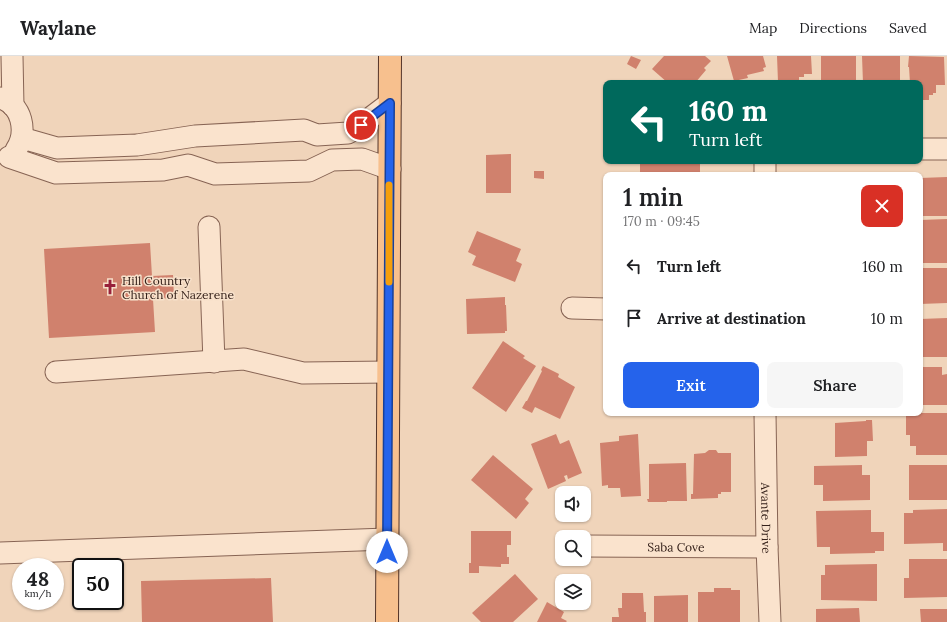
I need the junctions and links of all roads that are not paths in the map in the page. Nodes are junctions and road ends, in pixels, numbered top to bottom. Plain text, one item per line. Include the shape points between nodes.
1 (12, 56) edge
2 (390, 56) edge
3 (7, 102) edge
4 (390, 103) junction
5 (185, 137) junction
6 (22, 138) junction
7 (923, 149) edge
8 (947, 149) edge
9 (5, 159) edge
10 (188, 164) junction
11 (390, 169) junction
12 (209, 227) dead end
13 (572, 308) dead end
14 (603, 309) edge
15 (214, 362) junction
16 (56, 372) dead end
17 (388, 372) junction
18 (765, 416) edge
19 (387, 539) junction
20 (591, 546) edge
21 (767, 547) junction
22 (0, 552) edge
23 (387, 622) edge
24 (770, 622) edge

1 - 3 street
2 - 4 main road
3 - 6 street via 20,115 23,126
4 - 5 street via 348,132 317,135 304,130
4 - 11 main road
5 - 6 street via 137,145 57,148
5 - 10 street
6 - 9 street via 17,149
7 - 8 street
9 - 10 street via 56,173 163,170
10 - 11 street via 215,174 310,171 332,160 362,159
11 - 17 main road
12 - 15 street
13 - 14 street
15 - 16 street
15 - 17 street via 244,359 303,373
17 - 19 main road
18 - 21 street, Avante Drive
19 - 22 street
19 - 23 main road
20 - 21 street, Saba Cove
21 - 24 street, Avante Drive

